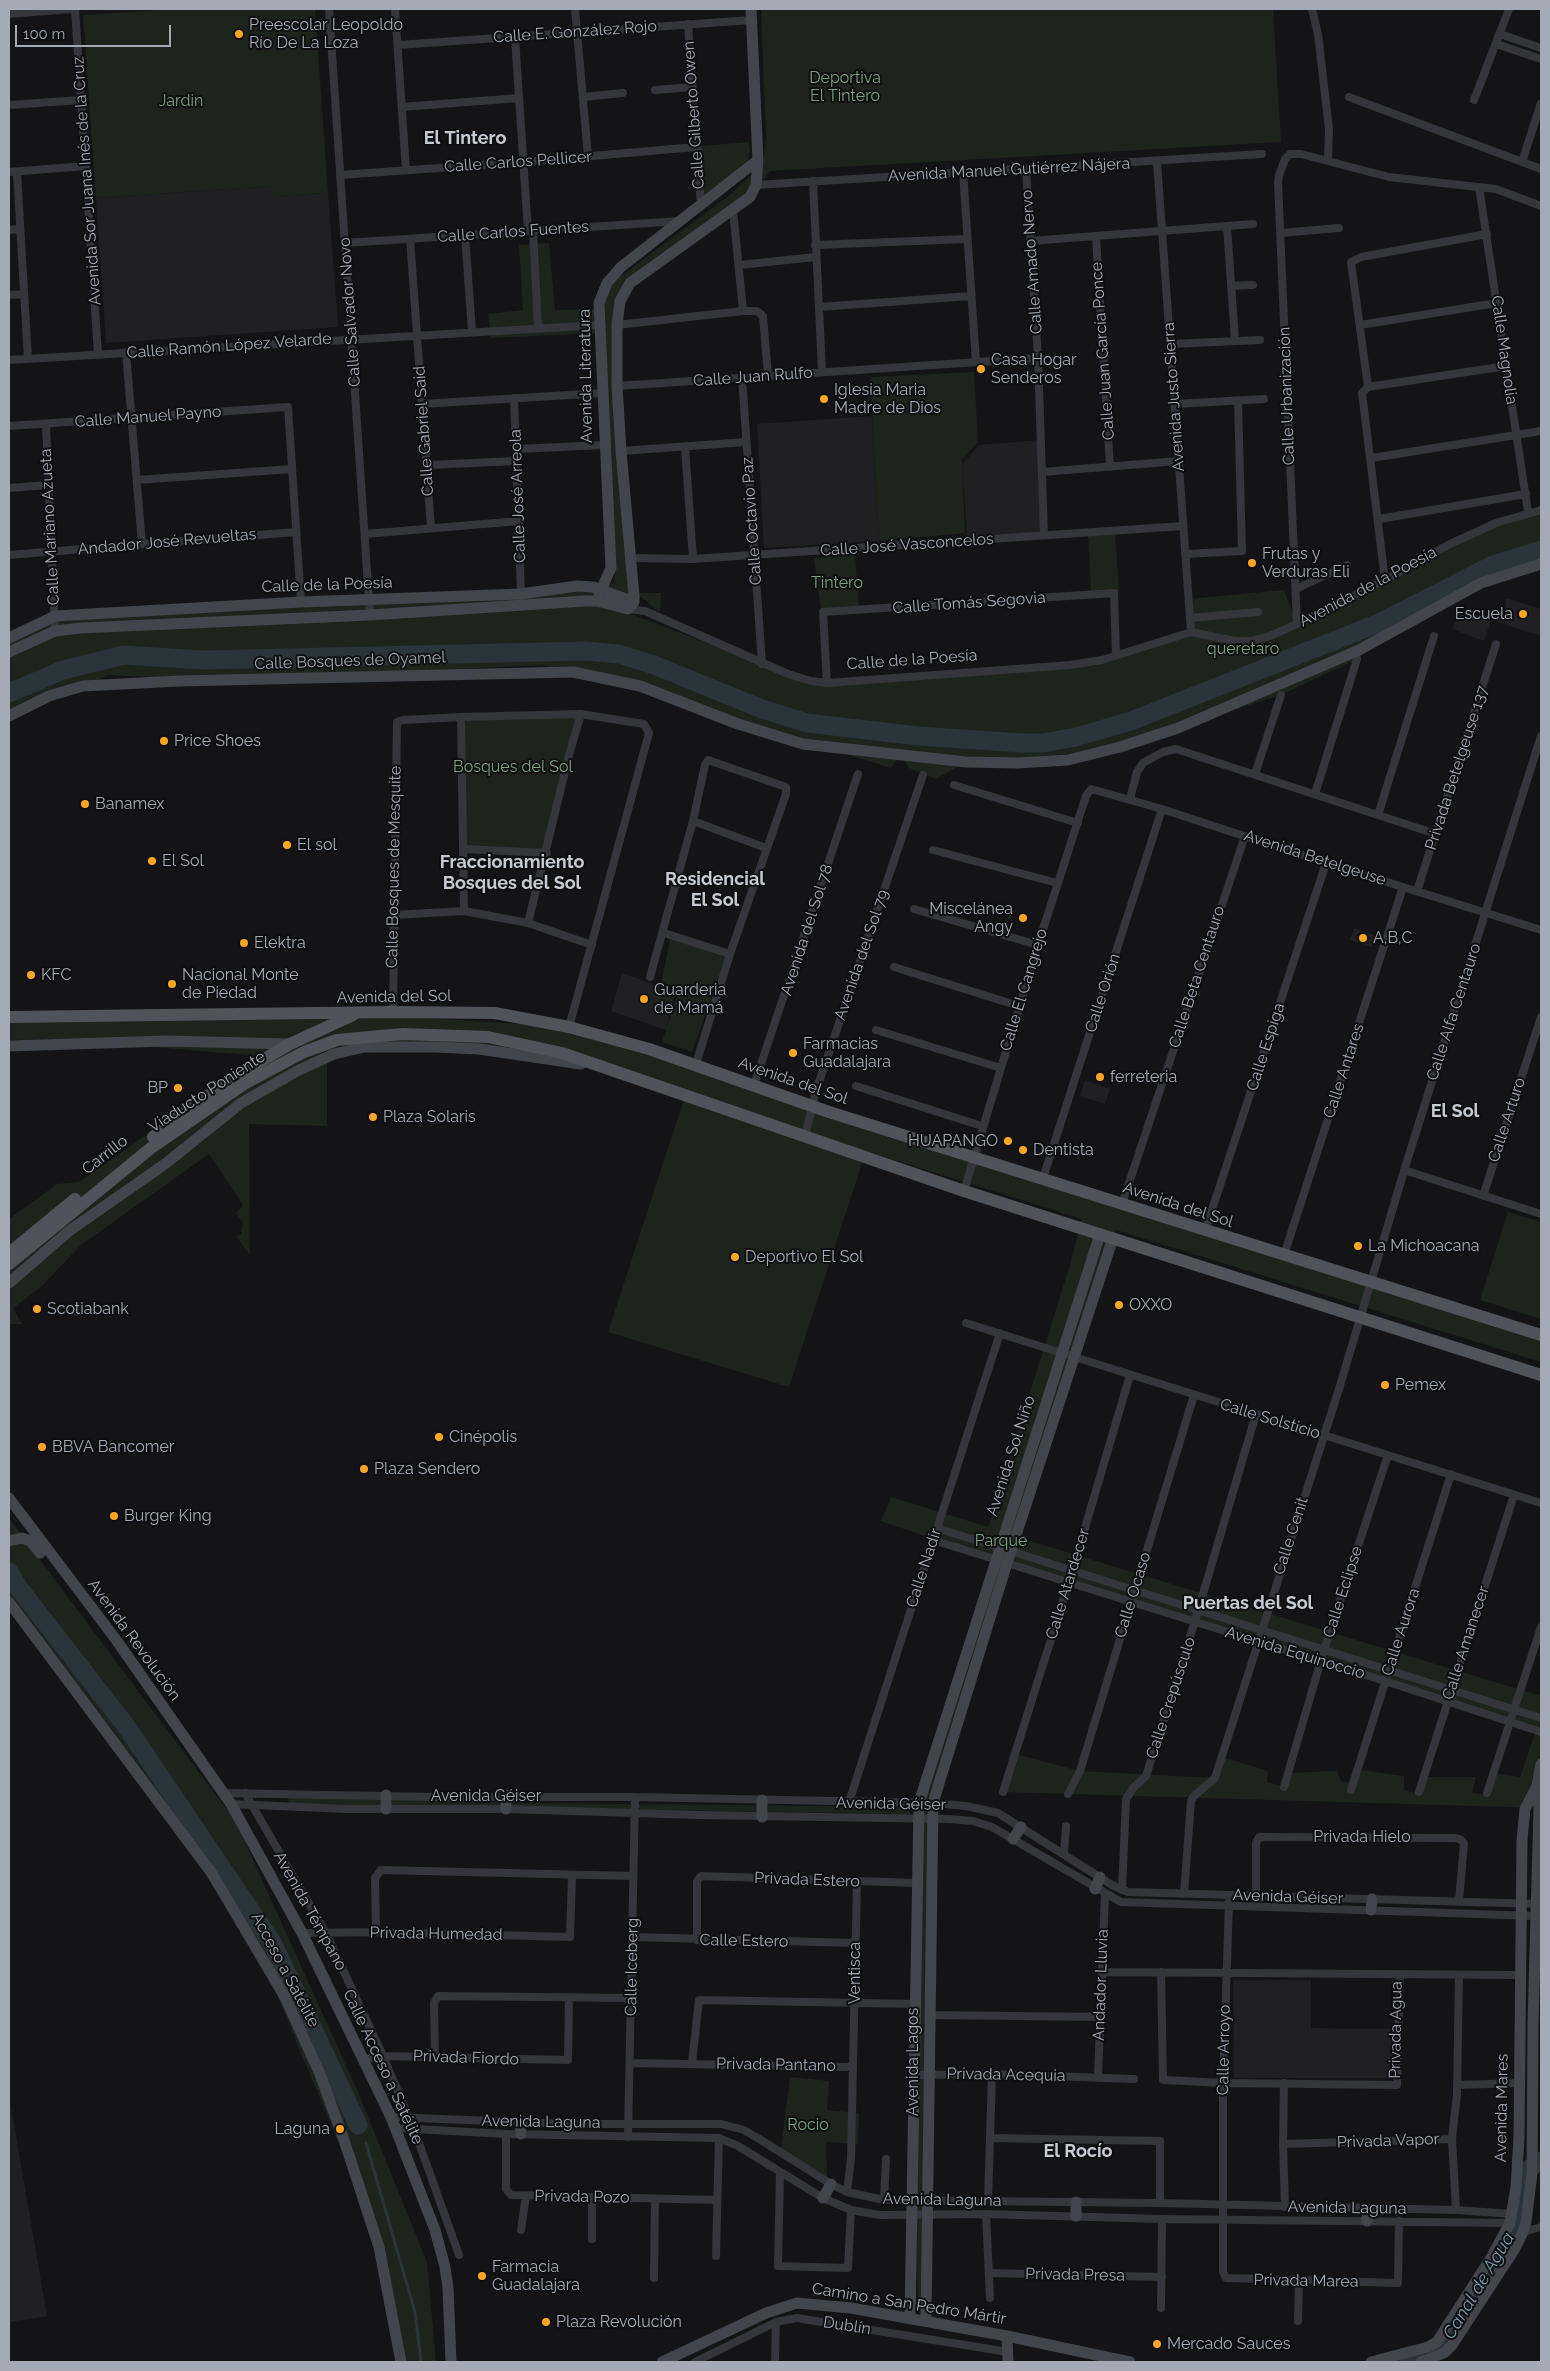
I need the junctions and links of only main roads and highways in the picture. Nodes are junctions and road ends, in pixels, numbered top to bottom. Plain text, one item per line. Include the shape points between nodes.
1 (354, 1014) junction
2 (9, 1017) edge
3 (9, 1253) edge
4 (9, 1264) edge
5 (1541, 1335) edge
6 (1541, 1375) edge

1 - 2 main road, Avenida del Sol
1 - 3 main road, Carrillo via 290,1044 239,1074 179,1116
1 - 5 main road, Avenida del Sol via 495,1013 569,1027 696,1064 813,1106
4 - 6 main road, Viaducto Poniente via 151,1148 244,1084 304,1052 337,1040 403,1034 488,1036 554,1051 964,1190

